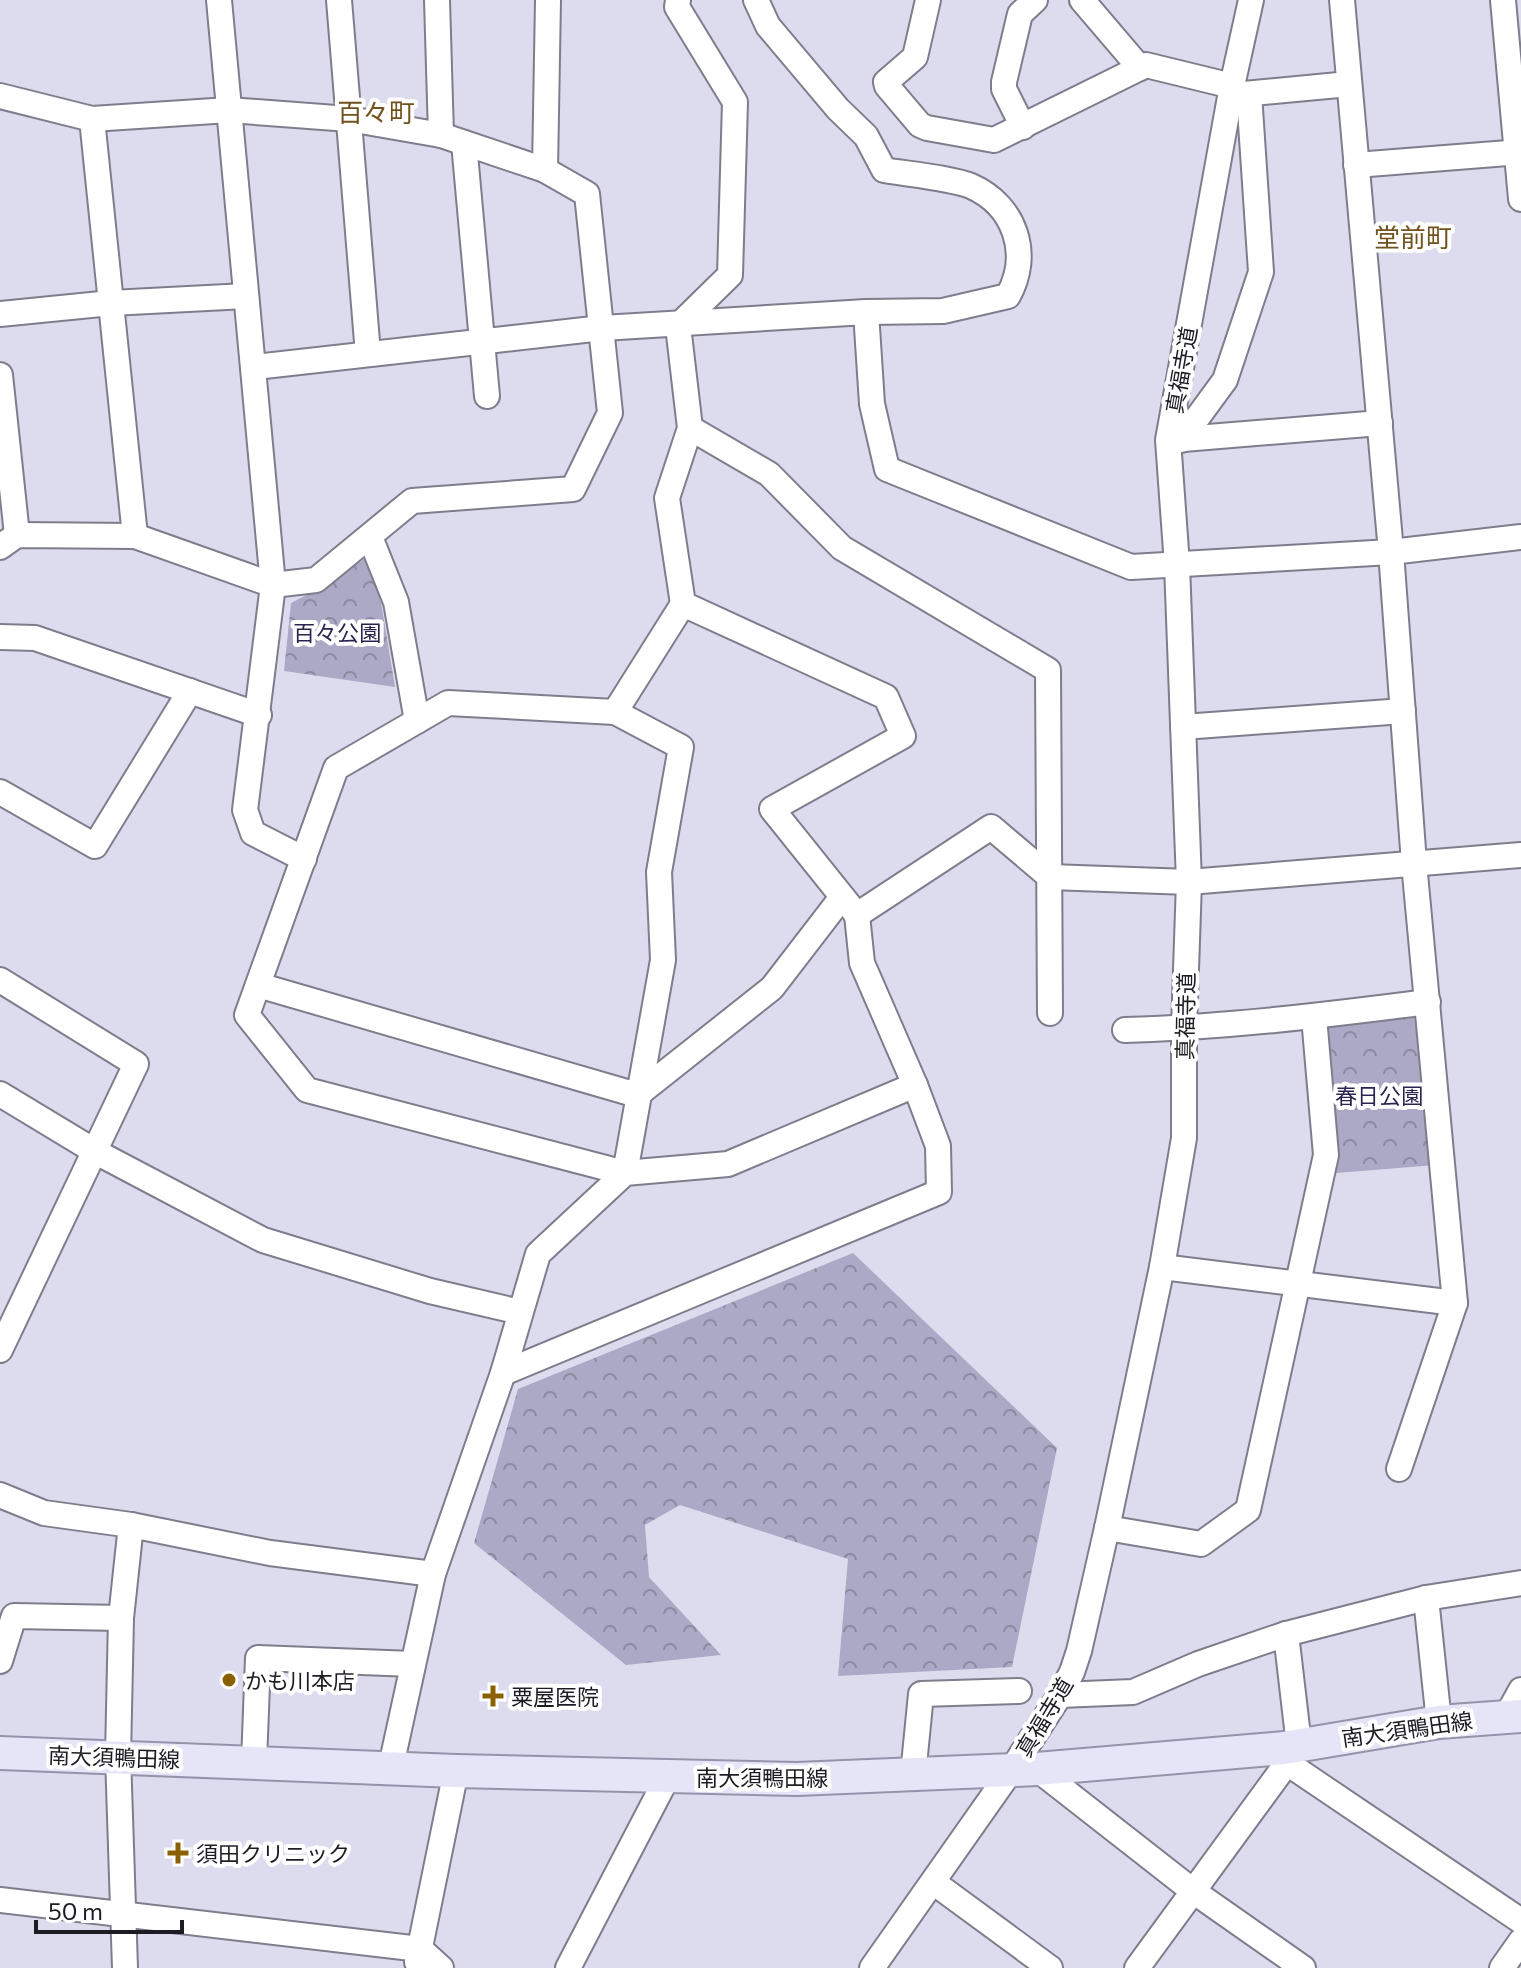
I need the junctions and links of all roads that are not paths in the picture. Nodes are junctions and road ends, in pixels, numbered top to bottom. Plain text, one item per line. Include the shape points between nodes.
1 (219, 0) edge
2 (339, 0) edge
3 (437, 0) edge
4 (548, 0) edge
5 (678, 0) edge
6 (756, 0) edge
7 (928, 0) edge
8 (1035, 0) edge
9 (1082, 0) edge
10 (1251, 0) edge
11 (1342, 0) edge
12 (1503, 0) edge
13 (1140, 68) junction
14 (1349, 84) junction
15 (1237, 92) junction
16 (0, 96) edge
17 (229, 110) junction
18 (92, 119) junction
19 (349, 119) junction
20 (1023, 127) junction
21 (441, 135) junction
22 (464, 143) junction
23 (1519, 152) edge
24 (1356, 165) junction
25 (545, 170) junction
26 (1521, 199) edge
27 (246, 296) junction
28 (111, 303) junction
29 (866, 312) junction
30 (0, 314) edge
31 (678, 326) junction
32 (602, 328) junction
33 (481, 342) junction
34 (368, 354) junction
35 (255, 367) junction
36 (0, 375) edge
37 (487, 396) dead end
38 (1380, 423) junction
39 (690, 428) junction
40 (1174, 440) junction
41 (135, 536) junction
42 (370, 537) junction
43 (1521, 537) edge
44 (9, 541) edge
45 (1391, 552) junction
46 (1177, 565) junction
47 (273, 585) junction
48 (683, 604) junction
49 (0, 637) edge
50 (190, 691) junction
51 (1403, 711) junction
52 (615, 712) junction
53 (259, 715) junction
54 (417, 721) junction
55 (1183, 727) junction
56 (0, 792) edge
57 (1521, 855) edge
58 (304, 859) junction
59 (1414, 863) junction
60 (1050, 877) junction
61 (1189, 882) junction
62 (850, 906) junction
63 (0, 980) edge
64 (258, 985) junction
65 (1428, 1002) junction
66 (1050, 1013) dead end
67 (1314, 1017) junction
68 (1184, 1028) junction
69 (1125, 1030) dead end
70 (915, 1085) junction
71 (0, 1094) edge
72 (637, 1095) junction
73 (96, 1152) junction
74 (625, 1173) junction
75 (1162, 1267) junction
76 (1297, 1283) junction
77 (1455, 1303) junction
78 (9, 1307) edge
79 (520, 1312) junction
80 (0, 1350) edge
81 (503, 1373) junction
82 (1399, 1469) dead end
83 (0, 1495) edge
84 (131, 1525) junction
85 (1107, 1528) junction
86 (433, 1574) junction
87 (1521, 1583) edge
88 (1426, 1598) junction
89 (121, 1618) junction
90 (1286, 1634) junction
91 (0, 1661) edge
92 (413, 1664) junction
93 (1019, 1691) dead end
94 (1060, 1695) junction
95 (1516, 1708) edge
96 (1439, 1722) junction
97 (1290, 1752) junction
98 (0, 1753) edge
99 (118, 1756) junction
100 (254, 1762) junction
101 (391, 1766) junction
102 (1024, 1769) junction
103 (456, 1771) junction
104 (913, 1775) junction
105 (668, 1776) junction
106 (933, 1882) junction
107 (1193, 1891) junction
108 (0, 1900) edge
109 (123, 1916) junction
110 (1521, 1921) edge
111 (1521, 1941) edge
112 (418, 1958) edge
113 (125, 1968) edge
114 (441, 1968) edge
115 (568, 1968) edge
116 (872, 1968) edge
117 (1050, 1968) edge
118 (1137, 1968) edge
119 (1303, 1968) edge
120 (1502, 1968) edge

1 - 17 street
2 - 19 street
3 - 21 street
4 - 25 street
5 - 31 street via 677,7 735,102 730,275
6 - 29 street via 768,26 866,136 884,170 971,186 998,204 1013,227 1021,251 1008,296 943,311
7 - 20 street via 915,57 887,86 927,128 994,140
8 - 20 street via 1020,14 1004,82
9 - 13 street
10 - 15 street, 真福寺道
11 - 14 street
12 - 23 street
13 - 15 street via 1151,64
13 - 20 street
14 - 15 street
14 - 24 street
15 - 40 street, 真福寺道
15 - 40 street via 1261,272 1225,380
16 - 18 street
17 - 18 street
17 - 19 street
17 - 27 street
18 - 28 street
19 - 21 street
19 - 34 street
21 - 22 street
22 - 25 street
22 - 33 street
23 - 24 street
23 - 26 street
24 - 38 street
25 - 32 street via 587,194
27 - 28 street
27 - 35 street
28 - 30 street
28 - 41 street
29 - 31 street
29 - 46 street via 872,404 887,469 1131,567
31 - 32 street
31 - 39 street
32 - 33 street
32 - 42 street via 610,413 573,489 412,501
33 - 34 street
33 - 37 street
34 - 35 street
35 - 47 street
36 - 44 street
38 - 40 street
38 - 45 street
39 - 48 street via 667,498
39 - 60 street via 769,474 842,548 1048,670
40 - 46 street, 真福寺道
41 - 44 street
41 - 47 street
42 - 47 street via 316,580
42 - 54 street via 396,602
43 - 45 street
45 - 46 street
45 - 51 street
46 - 55 street, 真福寺道
47 - 53 street
48 - 52 street
48 - 62 street via 886,697 903,736 772,809
49 - 50 street via 35,638
50 - 53 street
50 - 56 street via 95,846
51 - 55 street
51 - 59 street
52 - 54 street via 448,703
52 - 72 street via 681,747 659,872 663,960
53 - 58 street via 245,810 253,833
54 - 58 street via 336,768
55 - 61 street, 真福寺道
57 - 59 street
58 - 64 street
59 - 61 street
59 - 65 street
60 - 61 street
60 - 62 street via 991,827
60 - 66 street
61 - 68 street, 真福寺道
62 - 70 street via 862,963
62 - 72 street via 772,988
63 - 73 street via 136,1064
64 - 72 street
64 - 74 street via 247,1015 307,1090
65 - 67 street
65 - 77 street
67 - 68 street
67 - 76 street via 1326,1155
68 - 69 street
68 - 75 street, 真福寺道 via 1184,1138
70 - 74 street via 728,1164
70 - 81 street via 938,1146 939,1192
71 - 73 street
72 - 74 street
73 - 78 street
73 - 79 street via 263,1240 430,1291
74 - 79 street via 538,1254
75 - 76 street
75 - 85 street, 真福寺道
76 - 77 street
76 - 85 street via 1248,1510 1201,1544
77 - 82 street
78 - 80 street
79 - 81 street
81 - 86 street
83 - 84 street via 44,1513
84 - 86 street via 270,1553
84 - 89 street
85 - 94 street, 真福寺道 via 1079,1651
86 - 92 street
87 - 88 street
88 - 90 street
88 - 96 street
89 - 91 street via 14,1616
89 - 99 street
90 - 94 street via 1133,1692
90 - 97 street
92 - 100 street via 258,1658
92 - 101 street
93 - 104 street via 921,1694
94 - 102 street, 真福寺道
95 - 96 main road, 南大須鴨田線
96 - 97 main road, 南大須鴨田線
97 - 102 main road, 南大須鴨田線
97 - 107 street
97 - 110 street
98 - 99 main road, 南大須鴨田線
99 - 100 main road, 南大須鴨田線
99 - 109 street
100 - 101 main road, 南大須鴨田線
101 - 103 main road, 南大須鴨田線
102 - 104 main road, 南大須鴨田線
102 - 106 street, 真福寺道
102 - 107 street
103 - 105 main road, 南大須鴨田線
103 - 112 street
104 - 105 main road, 南大須鴨田線
105 - 115 street
106 - 116 street, 真福寺道
106 - 117 street
107 - 118 street
107 - 119 street
108 - 109 street
109 - 112 street
109 - 113 street
111 - 120 street
112 - 114 street

